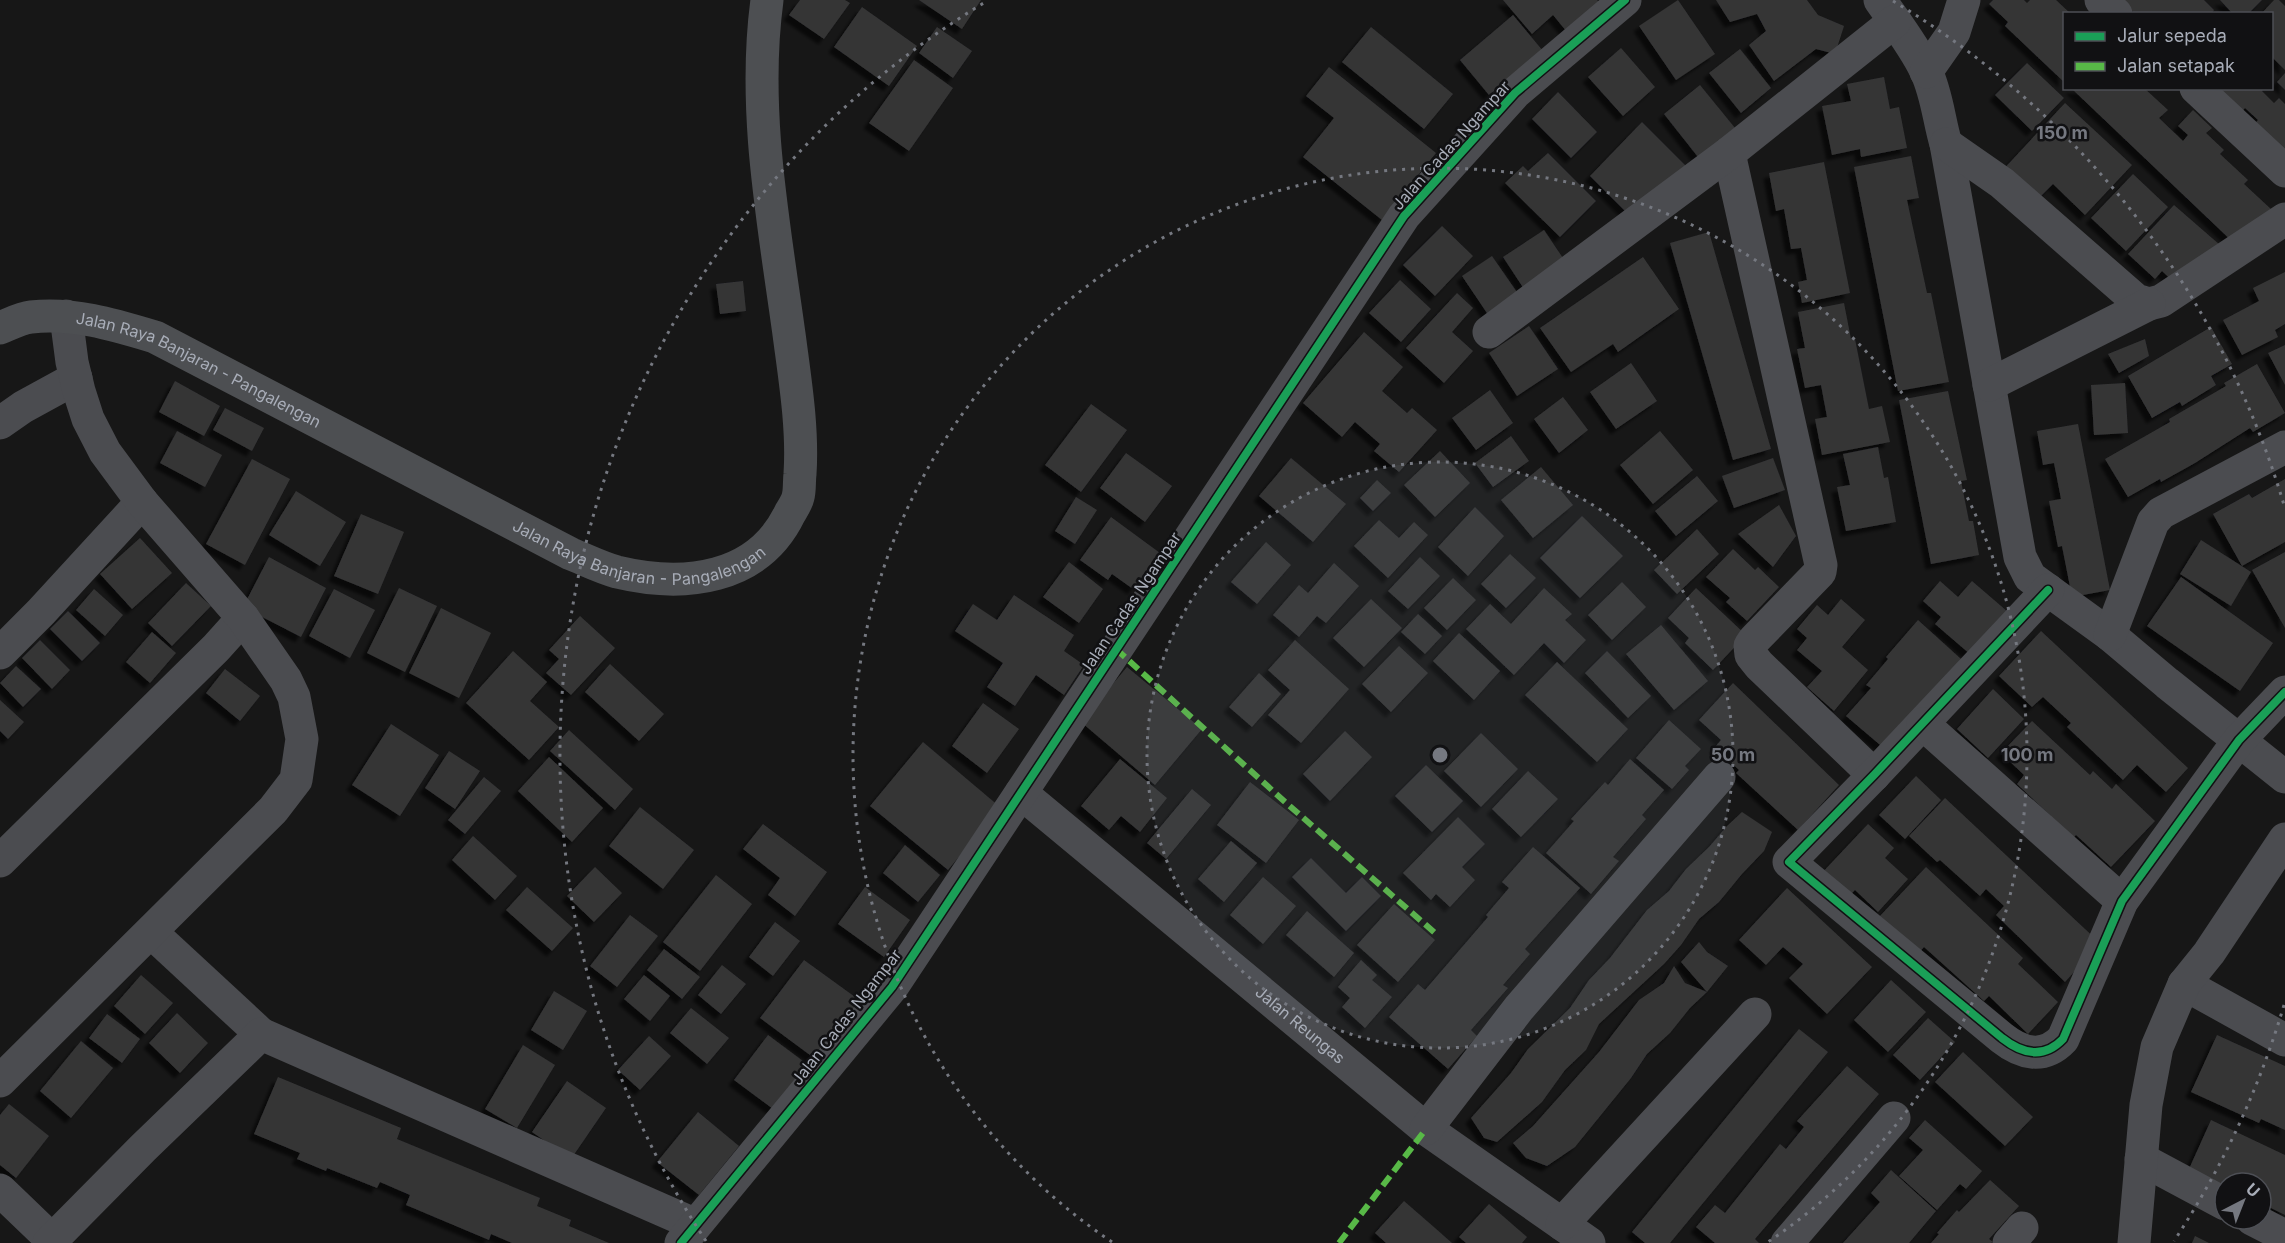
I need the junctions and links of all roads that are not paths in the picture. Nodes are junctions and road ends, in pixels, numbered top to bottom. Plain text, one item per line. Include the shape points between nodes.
1 (767, 0) edge
2 (1964, 0) edge
3 (2101, 0) edge
4 (1615, 3) edge
5 (1887, 10) edge
6 (2114, 12) edge
7 (1926, 72) junction
8 (2198, 90) edge
9 (1946, 144) junction
10 (1729, 153) junction
11 (2285, 171) edge
12 (2285, 219) edge
13 (2149, 304) junction
14 (66, 316) junction
15 (0, 328) edge
16 (1489, 332) dead end
17 (76, 378) junction
18 (1989, 385) junction
19 (0, 423) edge
20 (2285, 447) edge
21 (142, 502) junction
22 (2048, 590) junction
23 (243, 618) junction
24 (2110, 635) junction
25 (0, 653) edge
26 (2285, 692) edge
27 (1923, 724) junction
28 (2245, 745) junction
29 (1874, 775) junction
30 (1719, 777) dead end
31 (2285, 777) edge
32 (1021, 793) junction
33 (2285, 839) edge
34 (0, 861) edge
35 (2122, 901) junction
36 (152, 933) junction
37 (2184, 984) junction
38 (1755, 1014) dead end
39 (261, 1034) junction
40 (2285, 1040) edge
41 (0, 1081) edge
42 (1894, 1118) dead end
43 (1425, 1129) junction
44 (2141, 1159) junction
45 (0, 1190) edge
46 (2213, 1198) edge
47 (1562, 1224) junction
48 (688, 1234) edge
49 (51, 1241) edge
50 (1589, 1243) edge
51 (1787, 1243) edge
52 (2134, 1243) edge

1 - 14 main road, Jalan Raya Banjaran - Pangalengan via 762,38 763,126 802,453 798,496 781,532 756,558 717,575 676,580 617,572 571,554 155,337 115,324
2 - 7 street via 1954,32
3 - 6 street
4 - 32 street, Jalan Cadas Ngampar via 1515,93 1404,216
5 - 7 street
5 - 10 street
7 - 9 street
8 - 11 street
9 - 13 street via 2002,183 2136,300
9 - 18 street
10 - 16 street
10 - 29 street via 1821,565 1820,572 1754,640 1751,655
12 - 13 street via 2161,301
13 - 18 street
14 - 15 main road, Jalan Raya Banjaran - Pangalengan via 29,317
14 - 17 street
17 - 19 street
17 - 21 street via 88,419 105,452
18 - 22 street via 2020,557 2030,577
20 - 24 street via 2161,513 2153,522
21 - 23 street
21 - 25 street
22 - 24 street
22 - 27 street
23 - 34 street
23 - 36 street via 294,697 302,739 296,780 273,810
24 - 28 street
26 - 28 street
27 - 29 street
27 - 35 street
28 - 31 street
28 - 35 street
29 - 35 street via 1789,862 2017,1049 2042,1052 2062,1039
30 - 43 street via 1519,1008
32 - 43 street, Jalan Reungas
32 - 48 street, Jalan Cadas Ngampar via 892,987
33 - 37 street
36 - 39 street
36 - 41 street
37 - 40 street
37 - 44 street via 2157,1047
38 - 47 street
39 - 48 street
39 - 49 street
42 - 51 street
43 - 47 street, Jalan Reungas
44 - 46 street
44 - 52 street
45 - 49 street
47 - 50 street, Jalan Reungas

